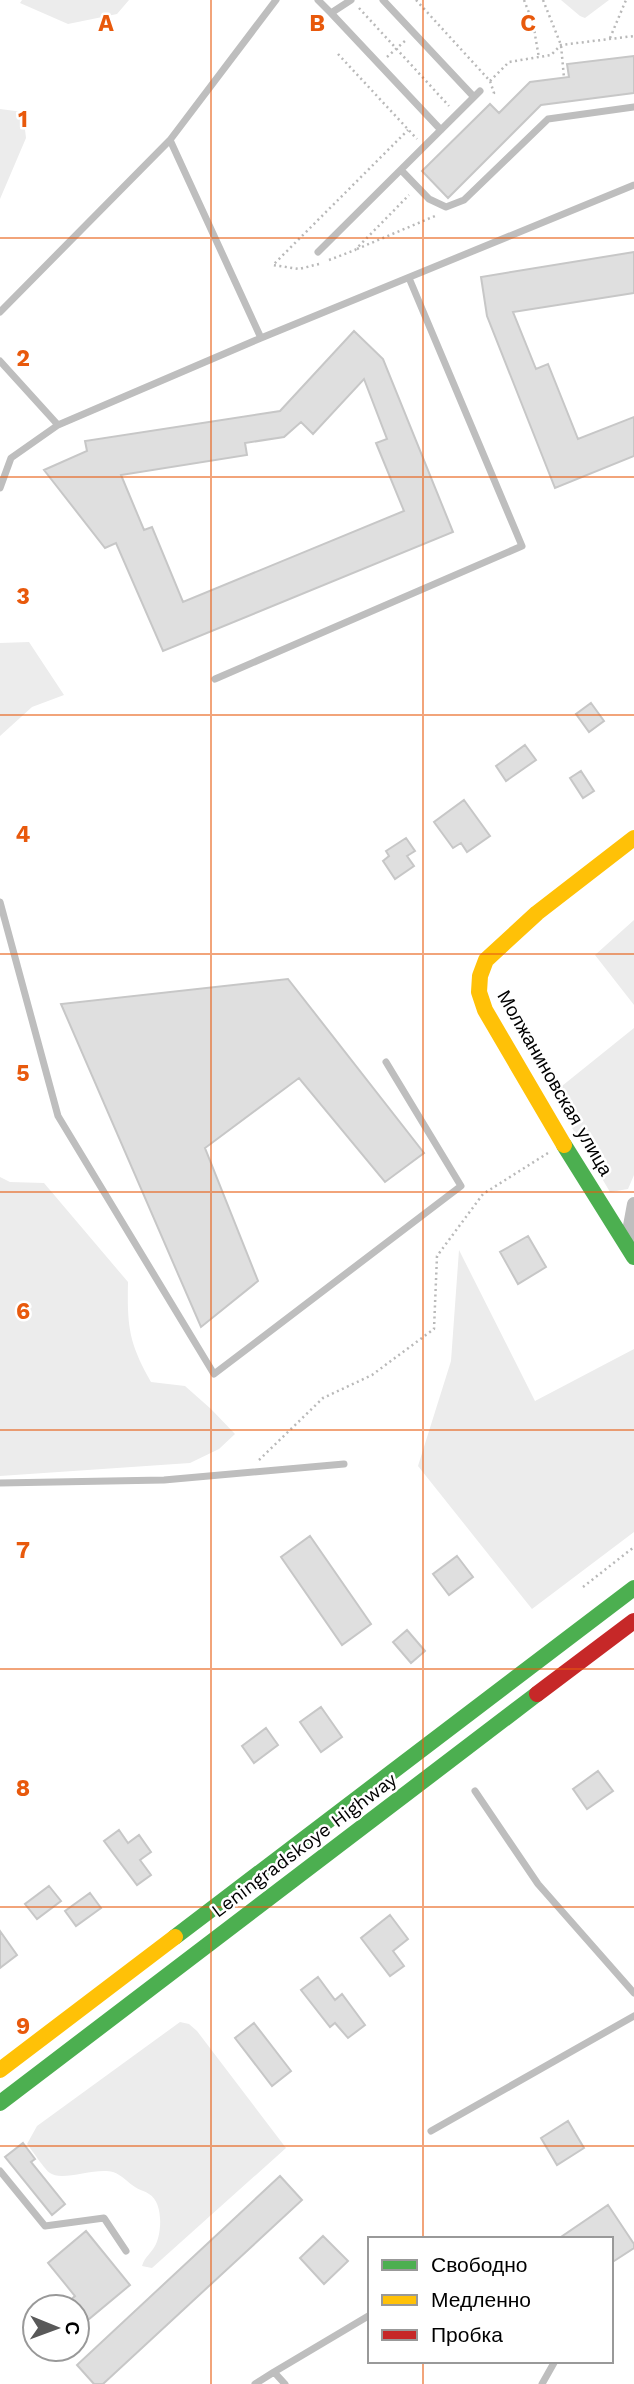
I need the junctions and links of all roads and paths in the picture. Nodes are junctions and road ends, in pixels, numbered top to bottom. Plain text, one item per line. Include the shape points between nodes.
1 (276, 0) edge
2 (318, 0) edge
3 (351, 0) edge
4 (383, 0) edge
5 (416, 0) edge
6 (524, 0) edge
7 (543, 0) edge
8 (626, 0) edge
9 (331, 13) junction
10 (414, 33) junction
11 (634, 36) edge
12 (610, 38) junction
13 (561, 46) junction
14 (397, 48) junction
15 (338, 54) dead end
16 (539, 59) junction
17 (379, 65) junction
18 (564, 78) dead end
19 (490, 81) junction
20 (477, 94) junction
21 (634, 107) edge
22 (457, 114) junction
23 (441, 130) junction
24 (170, 140) junction
25 (425, 146) junction
26 (401, 170) junction
27 (634, 185) edge
28 (443, 206) junction
29 (355, 250) dead end
30 (318, 252) dead end
31 (409, 278) junction
32 (0, 312) edge
33 (261, 338) junction
34 (0, 361) edge
35 (58, 425) junction
36 (0, 488) edge
37 (215, 678) dead end
38 (634, 838) edge
39 (0, 902) edge
40 (386, 1062) dead end
41 (563, 1143) junction
42 (634, 1204) edge
43 (630, 1250) edge
44 (344, 1464) dead end
45 (246, 1472) junction
46 (0, 1483) edge
47 (634, 1548) edge
48 (583, 1587) dead end
49 (634, 1588) edge
50 (634, 1621) edge
51 (475, 1791) dead end
52 (634, 1993) edge
53 (634, 2016) edge
54 (0, 2070) edge
55 (0, 2104) edge
56 (430, 2131) dead end
57 (0, 2171) edge
58 (126, 2251) dead end
59 (368, 2316) edge
60 (554, 2363) edge
61 (274, 2372) junction
62 (255, 2384) edge
63 (285, 2384) edge
64 (542, 2384) edge

1 - 24 lane
2 - 9 lane
3 - 9 lane
3 - 14 path
4 - 10 lane
5 - 19 path
6 - 16 path
7 - 13 path
8 - 12 path
9 - 17 lane
10 - 14 path
10 - 20 lane
11 - 12 path
12 - 13 path
13 - 16 path
13 - 18 path
14 - 17 path
14 - 22 path
15 - 25 path
16 - 19 path via 509,62
17 - 23 lane
19 - 20 path
20 - 22 lane
21 - 28 lane via 548,118 464,200
22 - 23 lane
23 - 25 lane
24 - 32 lane
24 - 33 lane
25 - 26 lane
26 - 28 lane via 429,199
26 - 30 lane
27 - 31 lane
28 - 29 path via 434,217
31 - 33 lane
31 - 37 lane via 522,546
33 - 35 lane
34 - 35 lane
35 - 36 lane via 11,458
38 - 41 main road, Молжаниновская улица via 537,913 486,960 480,976 485,1010
39 - 40 lane via 58,1116 214,1374 461,1186
41 - 43 main road, Молжаниновская улица
41 - 45 path via 483,1194 437,1256 435,1329 372,1375 323,1398
42 - 43 street, Молжаниновская улица
44 - 45 lane
45 - 46 lane via 164,1480
47 - 48 path
49 - 54 main road, Leningradskoye Highway
50 - 55 main road, Leningradskoye Highway
51 - 52 lane via 538,1884
53 - 56 lane
57 - 58 lane via 45,2226 104,2218
59 - 61 lane
60 - 64 lane
61 - 62 lane
61 - 63 lane

